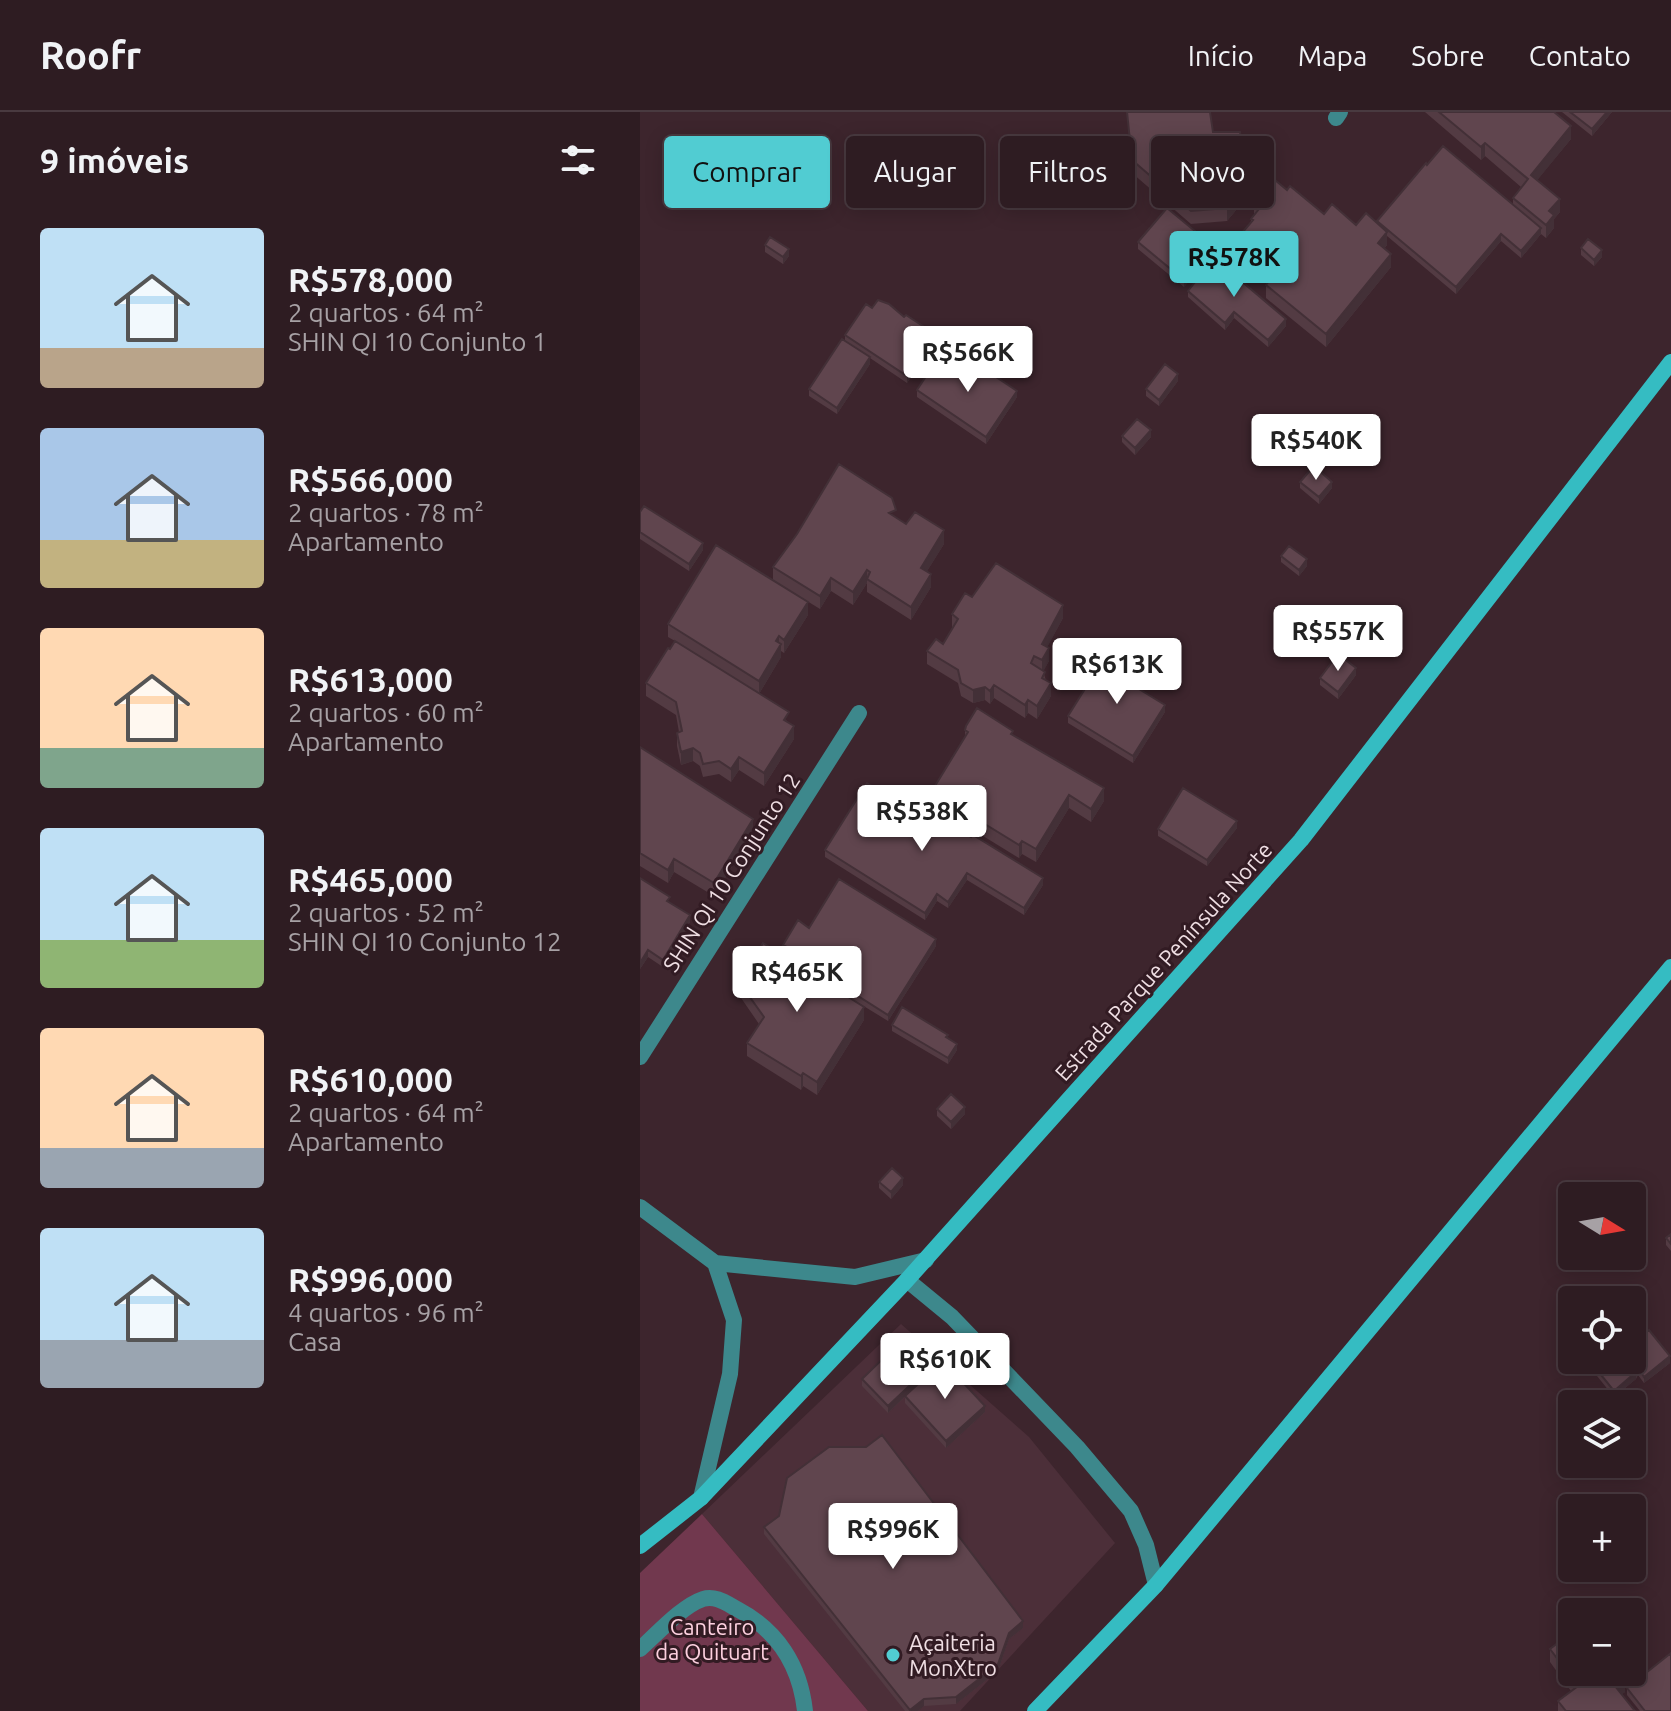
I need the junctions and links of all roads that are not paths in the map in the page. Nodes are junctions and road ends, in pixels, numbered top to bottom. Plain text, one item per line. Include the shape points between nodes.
1 (1671, 362) edge
2 (859, 713) dead end
3 (1671, 967) edge
4 (640, 1057) edge
5 (640, 1207) edge
6 (926, 1260) junction
7 (715, 1263) junction
8 (907, 1280) junction
9 (701, 1498) junction
10 (640, 1546) edge
11 (1156, 1585) junction
12 (640, 1649) edge
13 (805, 1711) edge
14 (1035, 1711) edge

1 - 6 main road, Estrada Parque Península Norte via 1301,840
2 - 4 street, SHIN QI 10 Conjunto 12
3 - 11 main road
5 - 7 street
6 - 7 street via 855,1277
6 - 8 main road, Estrada Parque Península Norte
7 - 9 street via 734,1320 730,1374
8 - 9 main road, Estrada Parque Península Norte
8 - 11 street via 952,1317 1131,1511
9 - 10 main road, Estrada Parque Península Norte
11 - 14 main road
12 - 13 street via 692,1605 705,1598 719,1599 754,1618 787,1652

